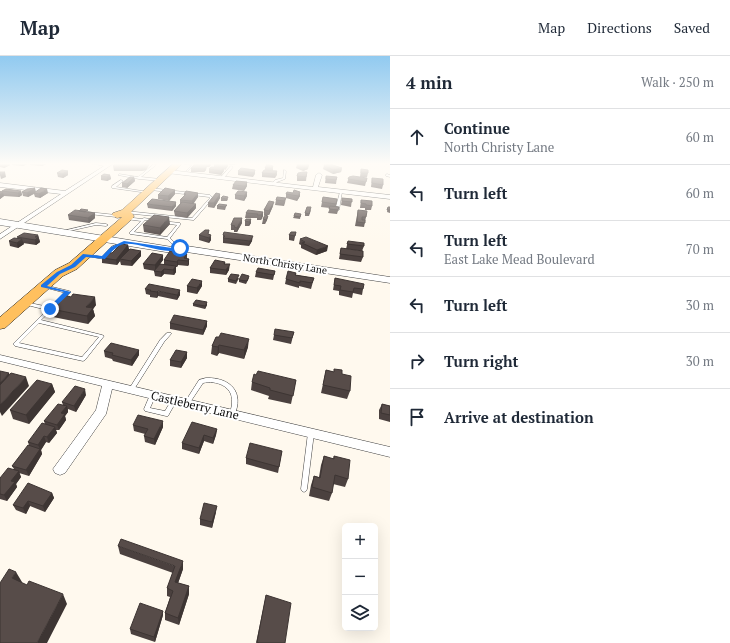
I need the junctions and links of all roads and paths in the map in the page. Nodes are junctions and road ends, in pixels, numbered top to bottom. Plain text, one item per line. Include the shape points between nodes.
1 (44, 190) edge
2 (70, 190) edge
3 (149, 190) edge
4 (153, 190) edge
5 (327, 190) edge
6 (341, 192) junction
7 (66, 193) junction
8 (390, 197) edge
9 (337, 210) edge
10 (88, 212) edge
11 (143, 220) junction
12 (0, 222) edge
13 (22, 225) junction
14 (107, 226) junction
15 (0, 237) edge
16 (131, 238) junction
17 (168, 238) junction
18 (171, 249) junction
19 (85, 255) junction
20 (58, 273) junction
21 (390, 280) edge
22 (43, 286) junction
23 (24, 303) junction
24 (50, 309) junction
25 (38, 321) junction
26 (0, 325) edge
27 (169, 334) dead end
28 (0, 358) edge
29 (108, 384) junction
30 (131, 390) junction
31 (153, 395) junction
32 (174, 400) junction
33 (187, 403) junction
34 (232, 414) junction
35 (311, 433) junction
36 (390, 452) edge
37 (60, 469) dead end
38 (304, 489) dead end

1 - 7 street
2 - 7 street
3 - 14 main road
4 - 14 lane via 212,198 193,219
5 - 6 street
6 - 8 street
6 - 9 lane
7 - 13 street
10 - 14 lane
11 - 14 lane
11 - 16 lane via 131,233
11 - 17 lane via 179,224
12 - 13 street, North Christy Lane
13 - 14 street, North Christy Lane
13 - 14 street, North Christy Lane via 70,230
13 - 15 street
14 - 16 street, North Christy Lane
14 - 19 main road
14 - 20 main road via 62,264
16 - 17 lane
16 - 18 street, North Christy Lane
16 - 18 street, North Christy Lane via 143,248
16 - 19 lane via 112,248 103,258
17 - 18 lane
18 - 21 street, North Christy Lane
19 - 20 main road via 73,266
20 - 22 main road
22 - 23 main road
22 - 24 lane via 68,292
23 - 24 lane
23 - 26 main road
24 - 25 lane
25 - 25 lane via 15,344 83,359 102,336
27 - 30 lane
28 - 29 street, Castleberry Lane
29 - 30 street, Castleberry Lane
29 - 37 street via 102,411
30 - 31 street, Castleberry Lane
31 - 32 street, Castleberry Lane
31 - 32 lane via 147,410 166,414
32 - 33 street, Castleberry Lane
33 - 34 street, Castleberry Lane
33 - 34 lane via 201,381 216,380 224,383 233,392 235,402
34 - 35 street, Castleberry Lane
35 - 36 street, Castleberry Lane
35 - 38 lane

